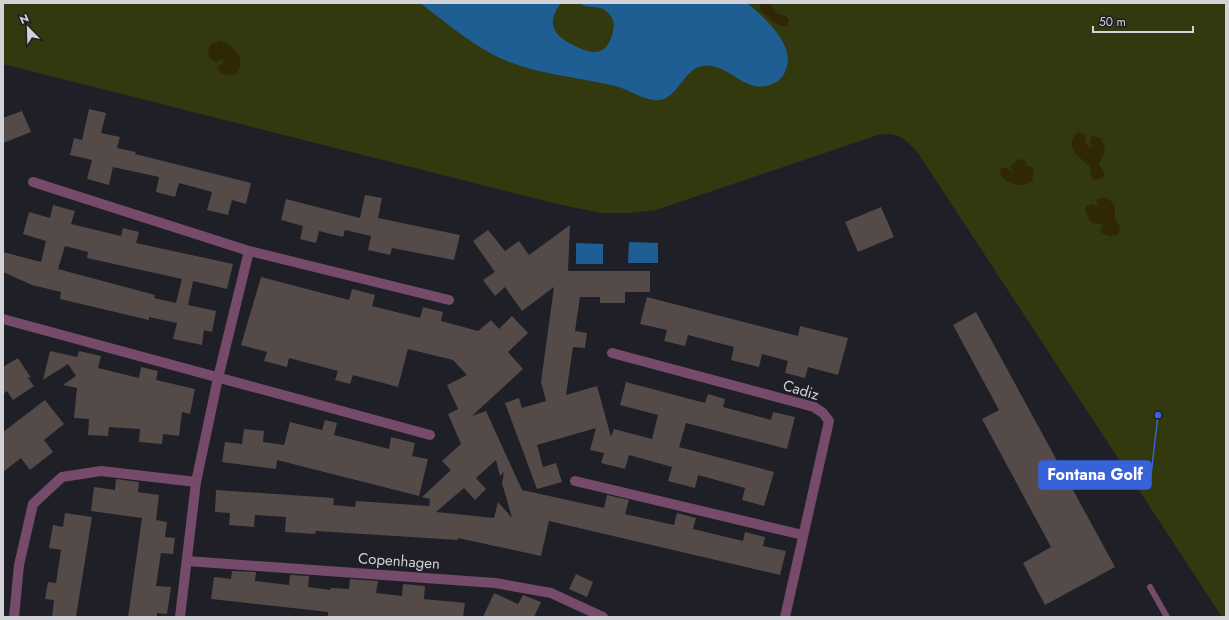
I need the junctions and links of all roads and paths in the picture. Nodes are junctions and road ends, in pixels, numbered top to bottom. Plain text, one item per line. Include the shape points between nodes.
1 (33, 182) dead end
2 (249, 251) junction
3 (449, 300) dead end
4 (3, 319) edge
5 (612, 353) dead end
6 (218, 378) junction
7 (430, 435) dead end
8 (575, 481) dead end
9 (196, 482) junction
10 (803, 535) junction
11 (187, 561) junction
12 (1150, 587) dead end
13 (14, 617) edge
14 (180, 617) edge
15 (602, 617) edge
16 (785, 617) edge
17 (1167, 617) edge

1 - 2 street
2 - 3 street
2 - 6 street
4 - 6 street
5 - 10 street, Cadiz via 814,408 823,413 829,421
6 - 7 street
6 - 9 street
8 - 10 street
9 - 11 street
9 - 13 street via 101,471 62,478 33,504 19,565
10 - 16 street, Cadiz
11 - 14 street
11 - 15 street, Copenhagen via 495,583 551,593
12 - 17 lane

